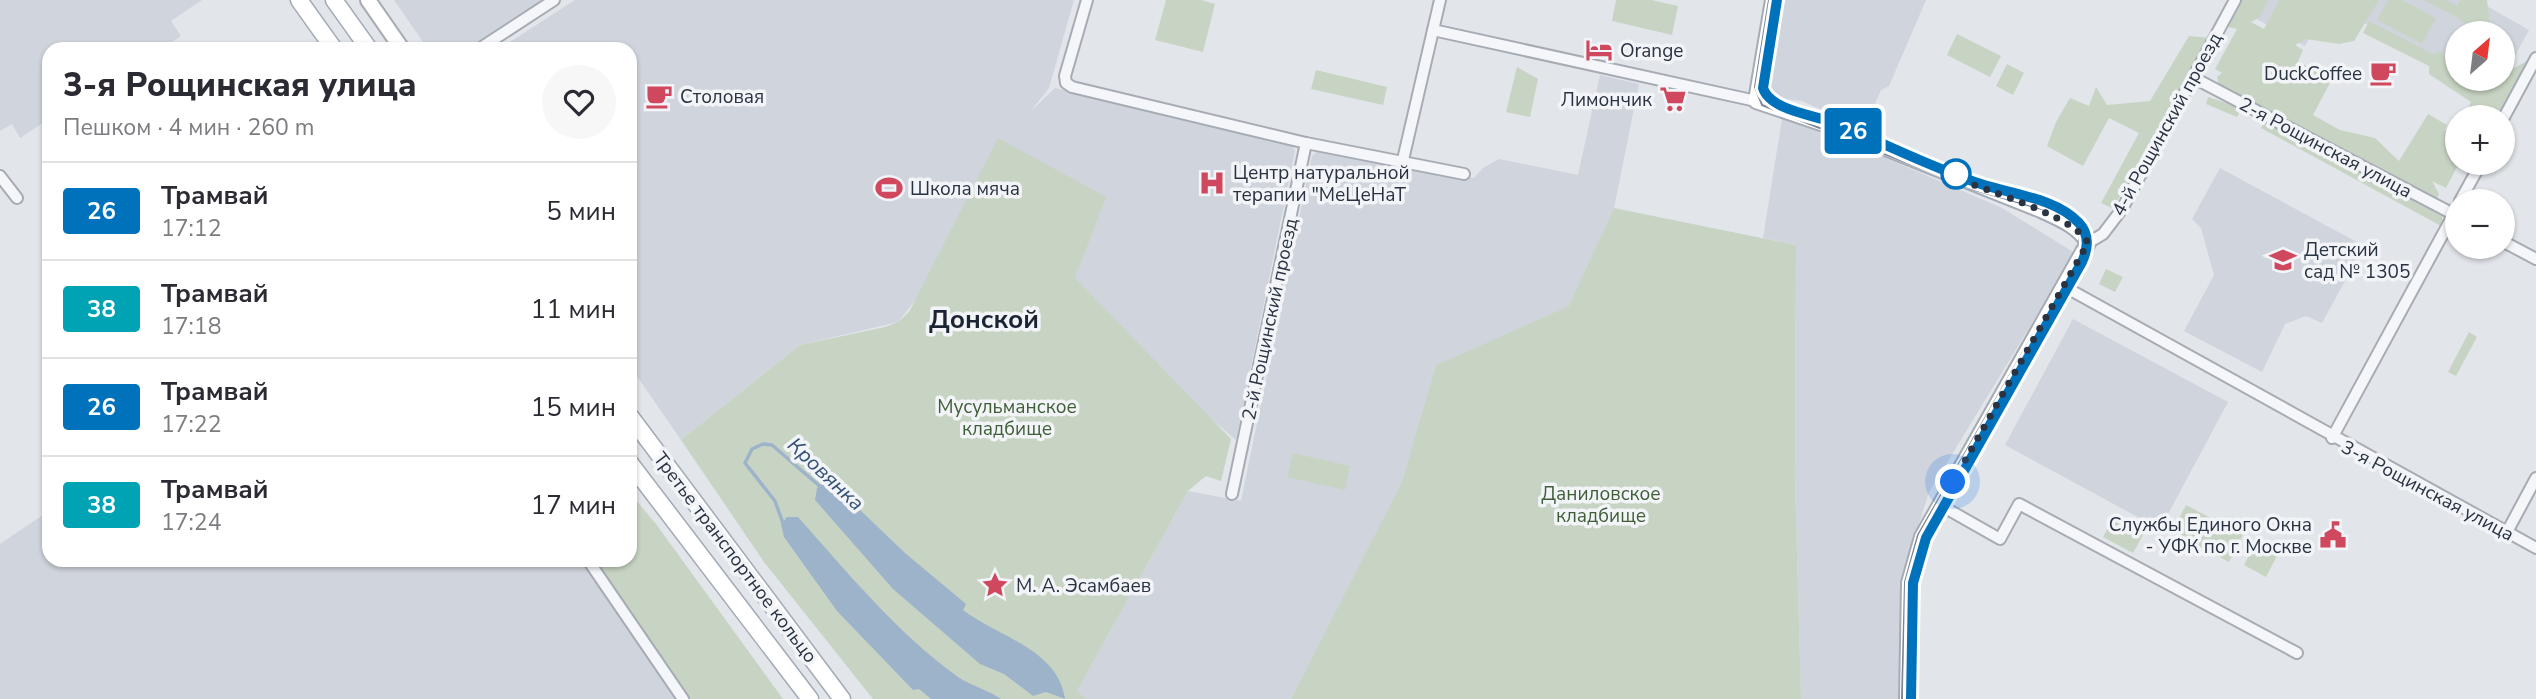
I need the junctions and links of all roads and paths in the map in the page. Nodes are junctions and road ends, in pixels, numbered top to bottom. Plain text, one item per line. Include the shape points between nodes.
1 (299, 0) edge
2 (334, 0) edge
3 (368, 0) edge
4 (554, 0) edge
5 (1087, 0) edge
6 (1440, 0) edge
7 (1773, 0) edge
8 (2235, 0) edge
9 (1433, 30) junction
10 (329, 42) edge
11 (364, 42) edge
12 (397, 42) edge
13 (490, 42) edge
14 (2536, 58) edge
15 (2194, 78) junction
16 (1756, 101) junction
17 (2511, 105) edge
18 (1306, 143) junction
19 (1402, 164) junction
20 (1464, 174) dead end
21 (0, 176) edge
22 (17, 198) dead end
23 (2445, 207) edge
24 (2445, 233) edge
25 (2088, 243) junction
26 (2515, 248) edge
27 (2536, 259) edge
28 (2065, 288) junction
29 (637, 425) edge
30 (2332, 438) junction
31 (637, 472) edge
32 (2536, 478) edge
33 (1233, 494) dead end
34 (1940, 505) junction
35 (2507, 532) junction
36 (2536, 548) edge
37 (593, 567) edge
38 (2297, 653) dead end
39 (809, 698) edge
40 (683, 699) edge
41 (842, 699) edge
42 (1907, 699) edge

1 - 10 main road
2 - 11 main road
3 - 12 street
4 - 13 street
5 - 18 street via 1065,76 1072,87
6 - 9 street
7 - 16 street
8 - 15 street, 4-й Рощинский проезд
9 - 16 street
9 - 19 street
14 - 17 street
15 - 23 street, 2-я Рощинская улица
15 - 25 street, 4-й Рощинский проезд via 2122,209 2103,234
16 - 25 street via 2041,211 2084,234
18 - 19 street
18 - 33 street, 2-й Рощинский проезд
19 - 20 street
21 - 22 street
24 - 30 street
25 - 28 street, 4-й Рощинский проезд
26 - 27 street
28 - 30 street, 3-я Рощинская улица
28 - 34 street, 4-й Рощинский проезд
29 - 41 main road, Третье транспортное кольцо
30 - 35 street, 3-я Рощинская улица
31 - 39 main road, Третье транспортное кольцо
32 - 35 street
34 - 38 street via 2000,539 2019,504
34 - 42 street, 4-й Рощинский проезд via 1922,537 1909,583
35 - 36 street, 3-я Рощинская улица
37 - 40 street

